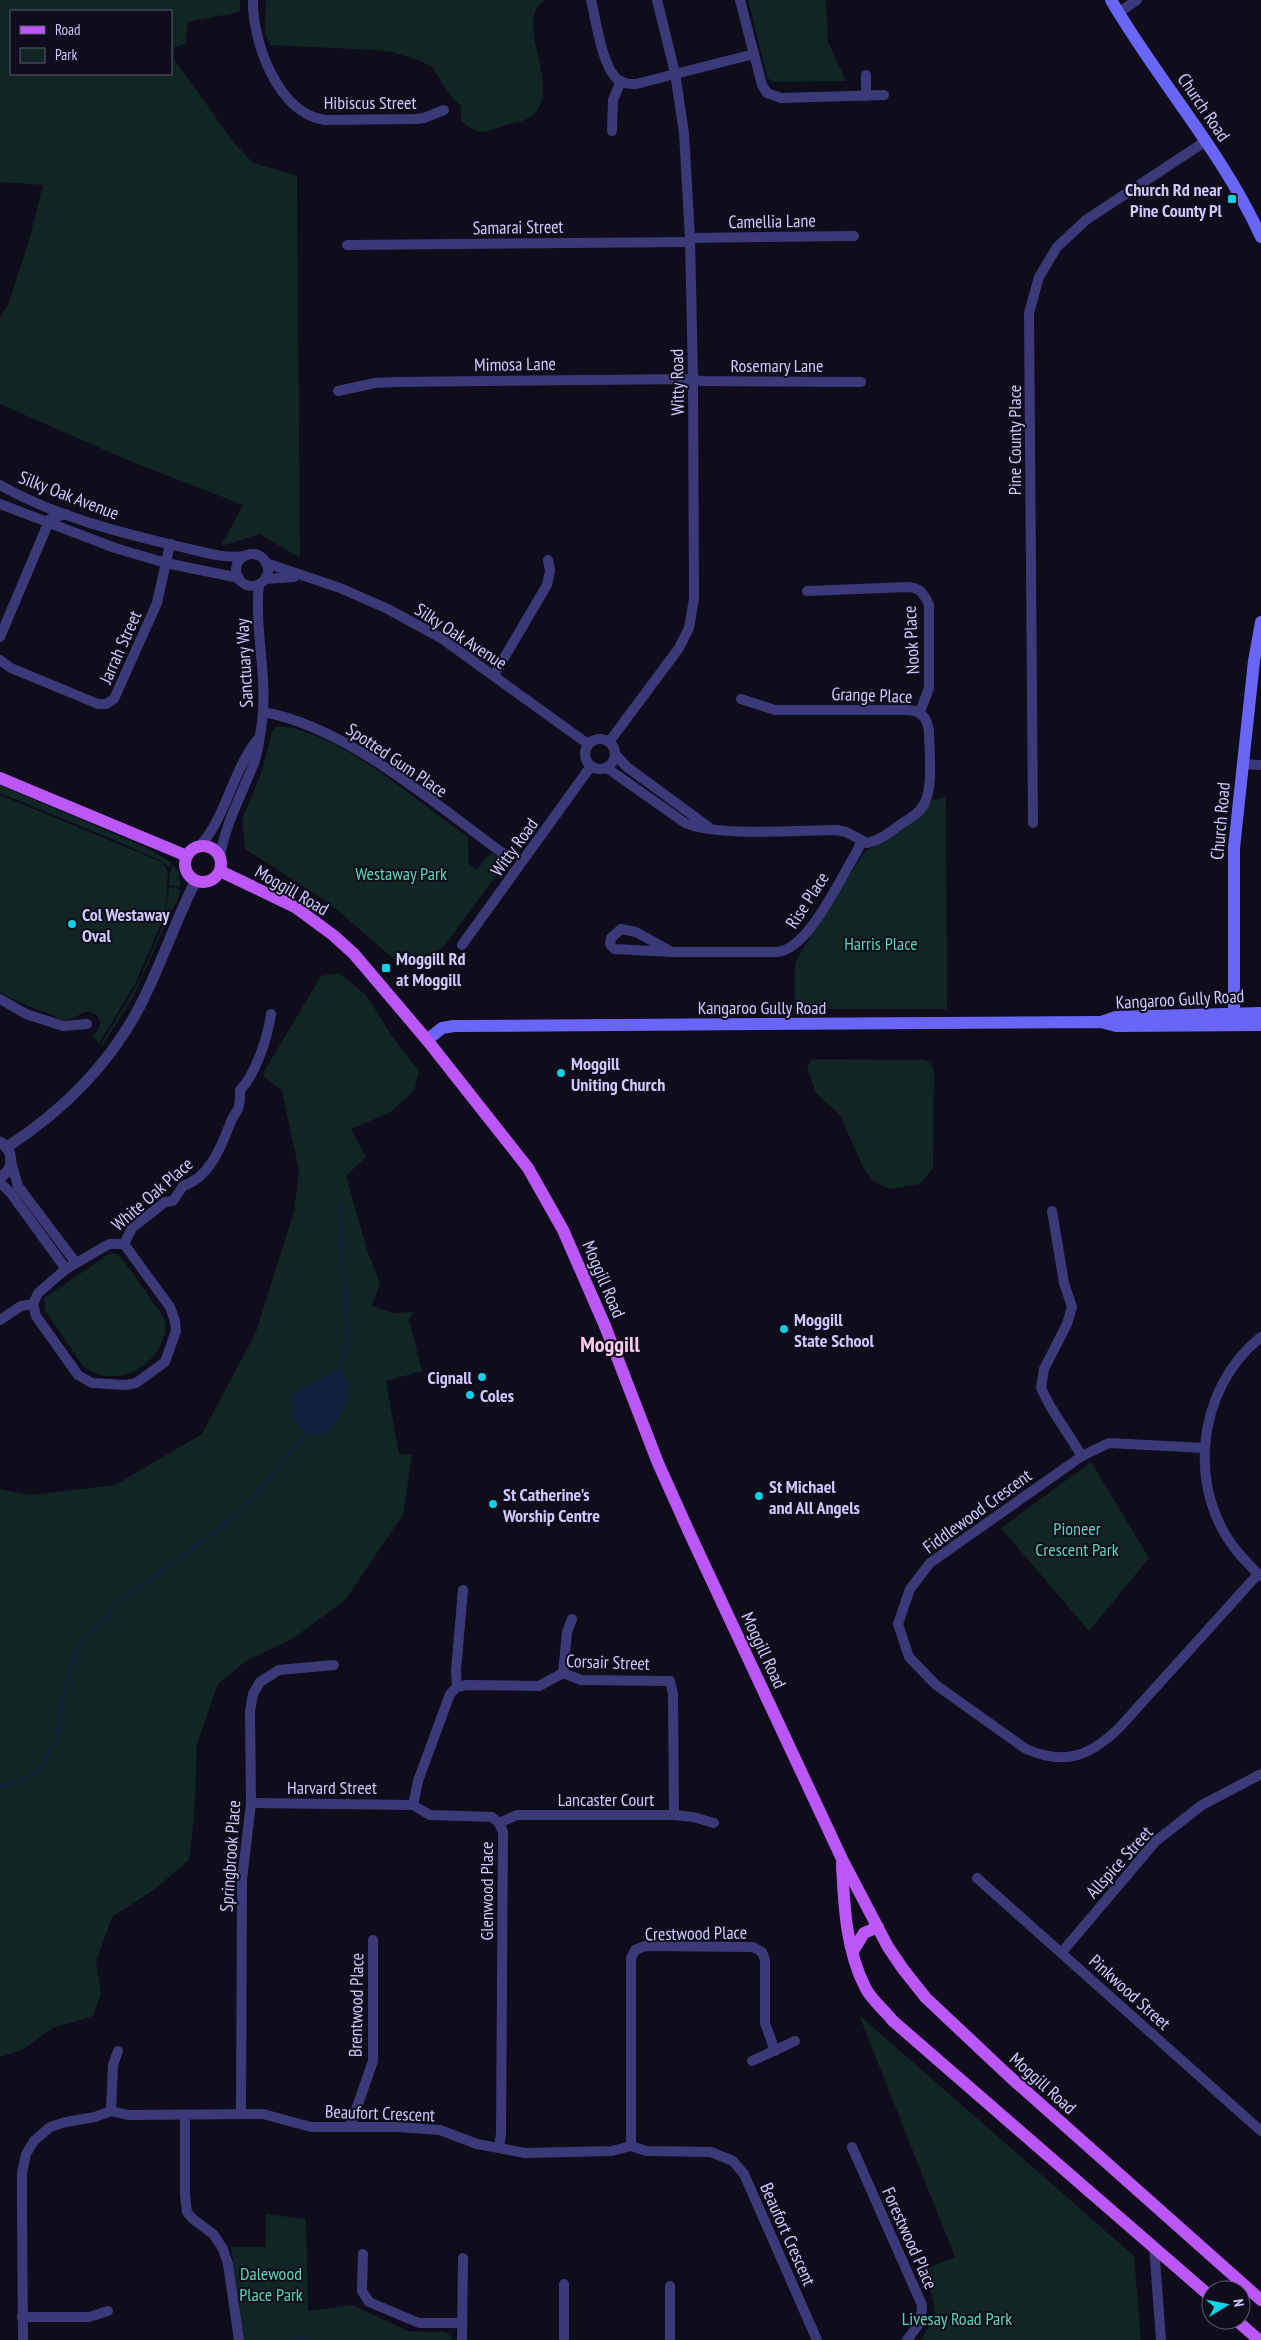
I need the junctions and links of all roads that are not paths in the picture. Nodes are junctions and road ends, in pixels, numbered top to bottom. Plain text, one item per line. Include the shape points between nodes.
1 (253, 0) edge
2 (591, 0) edge
3 (657, 0) edge
4 (740, 0) edge
5 (1111, 0) edge
6 (1137, 0) edge
7 (1118, 13) junction
8 (754, 54) junction
9 (675, 73) junction
10 (866, 75) dead end
11 (621, 81) junction
12 (884, 95) dead end
13 (866, 96) junction
14 (444, 110) dead end
15 (612, 131) dead end
16 (1206, 141) junction
17 (854, 236) dead end
18 (1261, 238) edge
19 (690, 240) junction
20 (347, 245) dead end
21 (693, 379) junction
22 (861, 382) dead end
23 (338, 391) dead end
24 (0, 485) edge
25 (0, 504) edge
26 (66, 514) junction
27 (48, 524) junction
28 (170, 544) junction
29 (245, 556) junction
30 (548, 560) dead end
31 (166, 562) junction
32 (266, 563) junction
33 (305, 578) junction
34 (243, 582) junction
35 (262, 582) junction
36 (807, 591) dead end
37 (257, 620) junction
38 (1261, 622) edge
39 (0, 637) edge
40 (0, 660) edge
41 (494, 675) junction
42 (741, 699) dead end
43 (263, 712) junction
44 (920, 712) junction
45 (258, 739) junction
46 (609, 742) junction
47 (588, 744) junction
48 (615, 754) junction
49 (1242, 764) junction
50 (1261, 765) edge
51 (591, 766) junction
52 (606, 768) junction
53 (0, 778) edge
54 (1033, 823) dead end
55 (711, 829) junction
56 (862, 841) junction
57 (200, 846) junction
58 (504, 854) dead end
59 (187, 856) junction
60 (220, 857) junction
61 (220, 871) junction
62 (196, 880) junction
63 (462, 945) dead end
64 (672, 952) junction
65 (0, 999) edge
66 (271, 1014) dead end
67 (1261, 1014) edge
68 (1233, 1019) junction
69 (87, 1024) dead end
70 (1261, 1025) edge
71 (427, 1040) junction
72 (4, 1144) edge
73 (11, 1162) junction
74 (0, 1177) edge
75 (0, 1183) edge
76 (1052, 1211) dead end
77 (124, 1244) junction
78 (76, 1264) junction
79 (66, 1269) junction
80 (33, 1304) junction
81 (0, 1320) edge
82 (1261, 1337) edge
83 (1204, 1448) junction
84 (1082, 1456) junction
85 (1260, 1575) edge
86 (463, 1590) dead end
87 (572, 1619) dead end
88 (334, 1664) dead end
89 (563, 1673) junction
90 (457, 1687) junction
91 (1261, 1774) edge
92 (251, 1804) junction
93 (413, 1805) junction
94 (674, 1815) junction
95 (499, 1823) junction
96 (714, 1823) dead end
97 (842, 1859) junction
98 (977, 1878) dead end
99 (878, 1927) junction
100 (373, 1940) dead end
101 (853, 1951) junction
102 (1062, 1952) junction
103 (795, 2041) dead end
104 (118, 2051) dead end
105 (775, 2051) junction
106 (752, 2061) dead end
107 (111, 2111) junction
108 (241, 2113) junction
109 (185, 2115) junction
110 (350, 2127) junction
111 (1261, 2131) edge
112 (631, 2146) junction
113 (852, 2147) dead end
114 (499, 2148) junction
115 (1154, 2246) junction
116 (363, 2254) dead end
117 (462, 2258) dead end
118 (564, 2284) dead end
119 (670, 2286) dead end
120 (1201, 2288) edge
121 (1261, 2300) edge
122 (108, 2311) dead end
123 (22, 2317) junction
124 (462, 2323) junction
125 (1248, 2330) edge
126 (23, 2340) edge
127 (240, 2340) edge
128 (462, 2340) edge
129 (564, 2340) edge
130 (670, 2340) edge
131 (817, 2340) edge
132 (907, 2340) edge
133 (1161, 2340) edge
134 (1259, 2340) edge

1 - 14 street, Hibiscus Street via 252,15 264,62 286,95 314,119 416,119
2 - 11 street via 607,65
3 - 9 street, Witty Road
4 - 8 street
5 - 7 main road, Church Road
6 - 7 street
7 - 16 main road, Church Road
8 - 9 street
8 - 13 street via 764,90 772,96
9 - 11 street via 636,84
9 - 19 street, Witty Road via 682,109
10 - 13 street
11 - 15 street via 613,100
12 - 13 street
16 - 18 main road, Church Road via 1248,209
16 - 54 street, Pine County Place via 1086,220 1057,246 1039,277 1029,313
17 - 19 street, Camellia Lane
19 - 20 street, Samarai Street
19 - 21 street, Witty Road
21 - 22 street, Rosemary Lane
21 - 23 street, Mimosa Lane via 396,382
21 - 46 street, Witty Road via 693,612 679,648
24 - 26 street, Silky Oak Avenue
25 - 27 street, Silky Oak Avenue
26 - 27 street via 50,519
26 - 28 street, Silky Oak Avenue
27 - 31 street, Silky Oak Avenue via 114,548
27 - 39 street
28 - 29 street, Silky Oak Avenue via 224,557
28 - 31 street, Jarrah Street
29 - 32 street, Silky Oak Avenue via 259,556
29 - 34 street via 238,564
30 - 41 street via 548,585
31 - 34 street, Silky Oak Avenue
31 - 40 street, Jarrah Street via 157,603 114,699 106,704 88,701 11,668
32 - 33 street, Silky Oak Avenue
32 - 35 street via 268,571
33 - 35 street, Silky Oak Avenue via 279,577
33 - 41 street, Silky Oak Avenue via 388,608 441,638
34 - 35 street, Silky Oak Avenue
34 - 37 street
35 - 37 street, Sanctuary Way
36 - 44 street, Nook Place via 908,587 918,588 925,595 929,605 929,688
37 - 43 street, Sanctuary Way via 264,684
38 - 49 main road, Church Road
41 - 47 street, Silky Oak Avenue
42 - 44 street, Grange Place via 776,710
43 - 45 street, Sanctuary Way
43 - 58 street, Spotted Gum Place via 286,716 321,730 362,753
44 - 56 street, Grange Place via 928,723 929,731 929,791 926,801 920,810 878,840
45 - 57 street, Sanctuary Way via 248,752 218,822
45 - 60 street, Sanctuary Way via 256,757 227,828
46 - 47 street via 596,738
46 - 48 street
47 - 51 street via 585,758
48 - 52 street via 613,762
48 - 55 street via 627,767
49 - 50 street
49 - 68 main road, Church Road via 1233,871
51 - 52 street
51 - 63 street, Witty Road
52 - 55 street via 685,823
53 - 59 main road
55 - 56 street via 837,830
56 - 64 street, Rise Place via 807,934 791,948 777,952
57 - 59 main road
57 - 60 main road via 212,848
59 - 62 main road via 188,873
60 - 61 main road
61 - 62 main road via 212,879
61 - 71 main road, Moggill Road via 295,907 333,935 375,977
62 - 72 street via 142,1003 116,1043 82,1087 61,1107
64 - 64 street, Rise Place via 614,950 610,938 621,929 628,929
65 - 69 street via 26,1014 63,1026
66 - 77 street, White Oak Place via 269,1031 247,1083 240,1090 239,1108 222,1146 194,1180 183,1186 173,1201 165,1202 132,1228
67 - 68 main road, Kangaroo Gully Road
68 - 70 main road, Kangaroo Gully Road
68 - 71 main road, Kangaroo Gully Road via 1116,1017 1102,1022 454,1026 442,1028
71 - 97 main road, Moggill Road via 528,1168 557,1217 605,1326 662,1472
72 - 73 street
73 - 74 street via 9,1169
73 - 78 street via 18,1186
75 - 79 street
76 - 84 street via 1064,1283 1072,1306 1067,1324 1044,1369 1041,1388
77 - 78 street, White Oak Place via 109,1244
77 - 80 street via 170,1307 176,1331 165,1362 136,1383 92,1383 78,1375 36,1316
78 - 79 street
79 - 80 street via 38,1293
80 - 81 street via 21,1306
82 - 83 street via 1227,1375 1215,1399
83 - 84 street, Fiddlewood Crescent via 1109,1443
83 - 85 street via 1209,1495 1220,1527 1234,1548
84 - 85 street, Fiddlewood Crescent via 930,1563 910,1589 898,1624 908,1657 936,1685 1026,1749 1042,1756 1061,1758 1081,1755 1101,1745
86 - 90 street
87 - 89 street via 567,1632
88 - 92 street, Springbrook Place via 279,1670 260,1682 253,1694 250,1711
89 - 90 street, Corsair Street via 539,1686 467,1684
89 - 94 street, Corsair Street via 581,1680 670,1681 673,1694
90 - 93 street via 446,1703 418,1781
91 - 102 street, Allspice Street via 1202,1805 1156,1841
92 - 93 street, Harvard Street
92 - 108 street, Springbrook Place via 242,1880
93 - 95 street, Glenwood Place via 430,1815 492,1817
94 - 95 street, Lancaster Court via 517,1816
94 - 96 street, Lancaster Court
95 - 114 street, Glenwood Place via 502,1832
97 - 99 main road, Moggill Road
97 - 101 main road, Moggill Road via 844,1904
98 - 102 street, Pinkwood Street
99 - 101 main road via 864,1933
99 - 121 main road, Moggill Road via 893,1954 926,1998
100 - 110 street, Brentwood Place via 373,2062
101 - 115 main road, Moggill Road via 866,1990 893,2021
102 - 111 street, Pinkwood Street
103 - 105 street
104 - 107 street via 113,2065
105 - 106 street
105 - 112 street, Crestwood Place via 765,2023 765,1960 762,1952 753,1947 645,1946 635,1950 631,1958
107 - 109 street, Beaufort Crescent via 128,2115
107 - 123 street, Beaufort Crescent via 50,2127 34,2141 26,2154 22,2190
108 - 109 street, Beaufort Crescent
108 - 110 street, Beaufort Crescent via 263,2114 311,2127
109 - 127 street via 188,2212 213,2234 223,2249
110 - 114 street, Beaufort Crescent via 440,2130 477,2144
112 - 114 street, Beaufort Crescent via 612,2151 525,2153
112 - 131 street, Beaufort Crescent via 646,2151 711,2152 727,2157 740,2167
113 - 132 street, Forestwood Place via 922,2305 921,2322
115 - 120 main road, Moggill Road
115 - 133 street
116 - 124 street via 362,2291 369,2302 419,2323
117 - 124 street
118 - 129 street
119 - 130 street
122 - 123 street via 88,2317
123 - 126 street, Beaufort Crescent
124 - 128 street
125 - 134 main road

